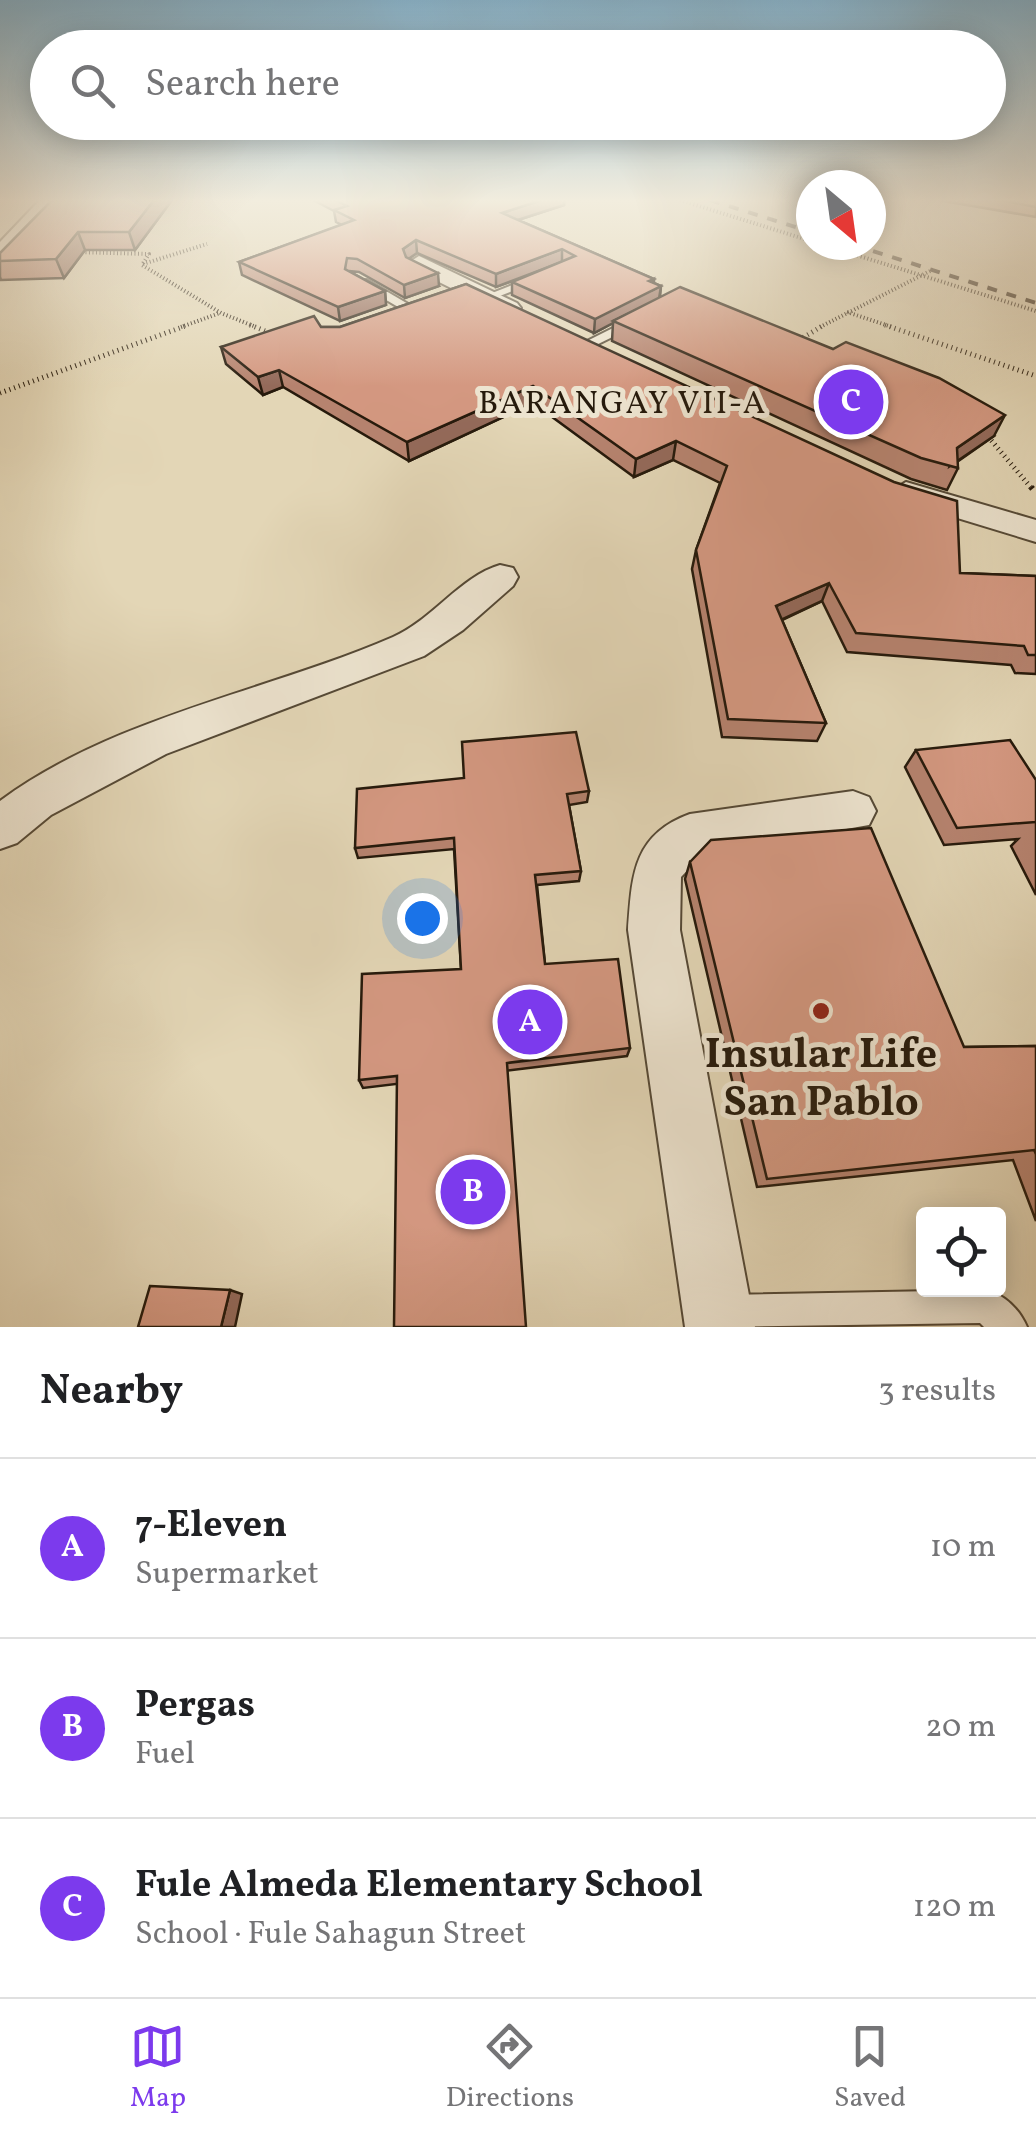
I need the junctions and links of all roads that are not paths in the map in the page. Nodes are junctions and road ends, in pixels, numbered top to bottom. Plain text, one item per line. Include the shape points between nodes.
1 (419, 263) edge
2 (549, 274) edge
3 (353, 277) edge
4 (478, 292) junction
5 (409, 308) junction
6 (653, 312) edge
7 (379, 319) edge
8 (585, 345) junction
9 (617, 360) edge
10 (882, 481) edge
11 (1036, 531) edge
12 (500, 578) dead end
13 (853, 810) dead end
14 (0, 828) edge
15 (719, 1319) edge
16 (1010, 1327) edge

1 - 4 street
2 - 4 lane
3 - 5 lane
4 - 5 street
4 - 8 street
5 - 7 street
6 - 8 lane
8 - 9 street
10 - 11 street
12 - 14 street via 410,646 151,742 35,801
13 - 15 street via 690,835 657,868 654,930
15 - 16 lane via 988,1306

